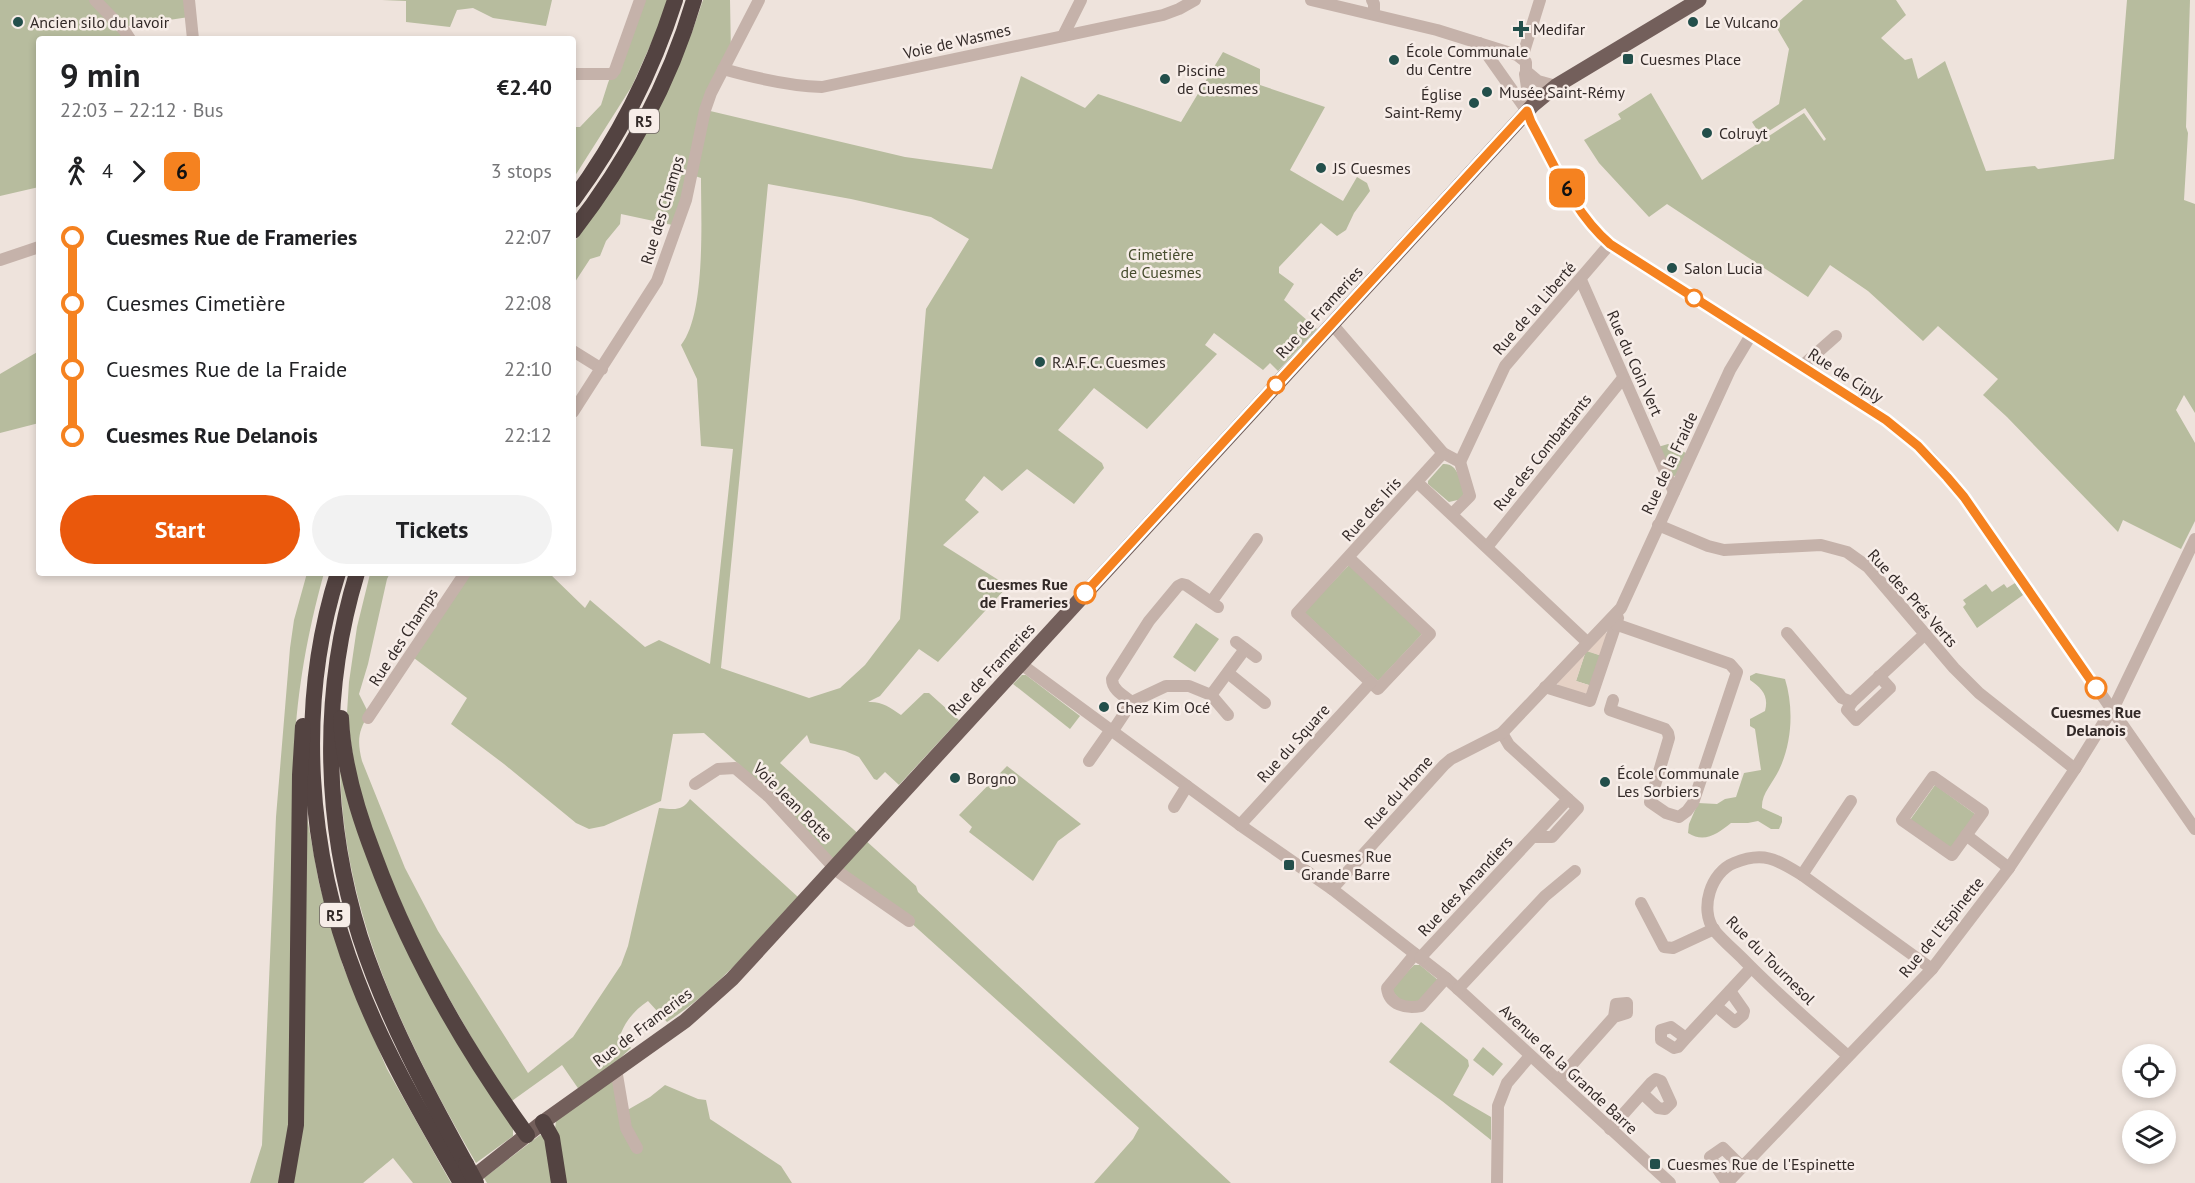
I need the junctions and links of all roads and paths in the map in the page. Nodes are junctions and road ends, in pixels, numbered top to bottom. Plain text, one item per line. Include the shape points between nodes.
1 (95, 0) edge
2 (189, 0) edge
3 (640, 0) edge
4 (675, 0) edge
5 (694, 0) edge
6 (759, 0) edge
7 (1081, 0) edge
8 (1195, 0) edge
9 (1311, 0) edge
10 (1371, 0) edge
11 (1540, 0) edge
12 (1694, 2) edge
13 (1374, 14) junction
14 (128, 36) edge
15 (193, 36) edge
16 (1063, 36) junction
17 (1479, 43) junction
18 (1522, 64) junction
19 (723, 69) junction
20 (1499, 72) junction
21 (576, 74) edge
22 (1508, 82) junction
23 (1556, 86) junction
24 (1530, 108) junction
25 (576, 196) edge
26 (576, 227) edge
27 (1610, 244) junction
28 (36, 247) edge
29 (0, 260) edge
30 (1581, 280) junction
31 (1332, 324) junction
32 (1751, 335) junction
33 (1836, 336) dead end
34 (576, 351) edge
35 (1802, 366) junction
36 (602, 369) junction
37 (1623, 378) junction
38 (576, 408) edge
39 (1443, 453) junction
40 (1461, 462) junction
41 (1417, 482) junction
42 (1674, 492) junction
43 (1452, 514) junction
44 (1658, 525) junction
45 (1257, 538) dead end
46 (2195, 539) edge
47 (1487, 547) junction
48 (1349, 558) junction
49 (337, 576) edge
50 (356, 576) edge
51 (463, 576) edge
52 (1621, 608) junction
53 (1615, 624) junction
54 (324, 632) junction
55 (1787, 633) dead end
56 (1925, 634) junction
57 (1587, 642) junction
58 (1256, 657) dead end
59 (337, 662) junction
60 (1021, 664) junction
61 (1228, 673) junction
62 (1879, 676) junction
63 (1371, 682) junction
64 (1545, 687) junction
65 (1211, 695) junction
66 (1613, 700) dead end
67 (1132, 702) junction
68 (1852, 702) junction
69 (1265, 703) dead end
70 (2111, 711) junction
71 (1228, 715) dead end
72 (368, 718) dead end
73 (1111, 731) junction
74 (1502, 733) junction
75 (1089, 760) dead end
76 (2075, 769) junction
77 (694, 784) dead end
78 (1187, 786) junction
79 (1851, 801) dead end
80 (1174, 807) dead end
81 (1240, 825) junction
82 (2195, 829) edge
83 (1966, 835) junction
84 (834, 868) junction
85 (2009, 868) junction
86 (1575, 871) dead end
87 (1802, 875) junction
88 (1332, 889) junction
89 (1641, 903) dead end
90 (909, 921) dead end
91 (1714, 929) junction
92 (1418, 956) junction
93 (1751, 968) junction
94 (1932, 969) junction
95 (1446, 978) junction
96 (1458, 988) junction
97 (1730, 991) junction
98 (1716, 1006) junction
99 (1614, 1017) dead end
100 (1686, 1038) dead end
101 (1530, 1056) junction
102 (1848, 1056) junction
103 (616, 1069) junction
104 (1558, 1080) junction
105 (1642, 1093) dead end
106 (543, 1122) junction
107 (1610, 1129) junction
108 (527, 1135) junction
109 (637, 1148) dead end
110 (1742, 1167) junction
111 (462, 1176) edge
112 (286, 1183) edge
113 (476, 1183) edge
114 (559, 1183) edge
115 (1497, 1183) edge
116 (1670, 1183) edge
117 (1727, 1183) edge

1 - 14 street
2 - 15 street
3 - 21 street via 612,74
4 - 25 highway, R5 via 658,49 625,119
5 - 26 highway, R5 via 675,56 641,127
6 - 19 street, Rue des Champs
7 - 16 street
8 - 16 street, Voie de Wasmes via 1163,15
9 - 13 street
10 - 13 street
11 - 18 street
12 - 23 main road, Rue de Frameries
13 - 17 street
16 - 19 street, Voie de Wasmes via 822,87 756,79
17 - 18 street
17 - 20 street
18 - 20 street via 1504,58
18 - 22 street via 1521,78
18 - 23 street via 1538,81
18 - 24 street
19 - 36 street, Rue des Champs via 705,110 686,200 657,281
20 - 22 street
22 - 24 street
23 - 24 main road, Rue de Frameries
24 - 27 street, Rue de Ciply via 1531,122 1577,207
24 - 31 main road, Rue de Frameries
27 - 30 street, Rue de la Liberté
27 - 32 street, Rue de Ciply
28 - 29 street
30 - 37 street, Rue du Coin Vert
30 - 40 street, Rue de la Liberté via 1505,366
31 - 39 street
31 - 60 main road, Rue de Frameries
32 - 35 street, Rue de Ciply
32 - 42 street, Rue de la Fraide via 1730,370
33 - 35 street
34 - 36 street
35 - 70 street, Rue de Ciply via 1886,420 1941,470 1964,497
36 - 38 street, Rue des Champs
37 - 42 street, Rue du Coin Vert
37 - 47 street, Rue des Combattants
39 - 40 street
39 - 41 street, Rue des Iris
40 - 43 street via 1470,496
41 - 43 street
41 - 48 street, Rue des Iris
42 - 44 street, Rue de la Fraide
43 - 47 street
44 - 52 street, Rue de la Fraide
44 - 56 street, Rue des Prés Verts via 1724,550 1821,545 1847,552 1868,567
45 - 67 street via 1214,604 1182,584 1149,621 1112,679 1115,689
46 - 70 street, Rue de l'Espinette
47 - 57 street
48 - 63 street, Rue des Iris via 1297,613
48 - 63 street via 1430,634 1378,689
49 - 54 highway, R5
50 - 59 highway, R5
51 - 72 street, Rue des Champs
52 - 53 street, Rue de la Fraide
52 - 57 street, Rue de la Fraide
53 - 64 street, Rue de la Fraide via 1590,701
53 - 66 street via 1730,664 1737,672 1693,803 1678,817 1650,802 1668,733 1610,710
54 - 111 highway, R5 via 314,704 314,785 320,846 332,906 357,982 391,1056
54 - 112 highway via 312,651 302,731 296,1102
55 - 68 street via 1842,698
56 - 62 street
56 - 76 street, Rue des Prés Verts via 1988,701
57 - 64 street, Rue de la Fraide
58 - 61 street via 1241,646
59 - 108 highway via 347,763 380,872 439,998 472,1056
59 - 111 highway, R5 via 332,706 332,781 350,900 375,976
60 - 73 street, Avenue de la Grande Barre
60 - 84 main road, Rue de Frameries
61 - 65 street
61 - 69 street
62 - 68 street
62 - 68 street via 1890,688 1856,720 1847,710
63 - 81 street, Rue du Square
64 - 74 street, Rue de la Fraide
65 - 67 street via 1189,686 1166,686
65 - 71 street
67 - 73 street
70 - 76 street, Rue de l'Espinette
70 - 82 street, Rue de Ciply
73 - 75 street
73 - 78 street, Avenue de la Grande Barre
74 - 88 street, Rue du Home via 1444,765
74 - 92 street, Rue des Amandiers via 1509,746 1578,808 1552,837 1533,837
76 - 85 street, Rue de l'Espinette
77 - 84 street, Voie Jean Botte via 718,769 735,768 777,805
78 - 80 street
78 - 81 street, Avenue de la Grande Barre
79 - 87 street
81 - 88 street, Avenue de la Grande Barre
83 - 83 street via 1983,812 1933,777 1902,820 1952,855
83 - 85 street
84 - 90 street, Voie Jean Botte
84 - 103 main road, Rue de Frameries via 732,979 685,1021
85 - 94 street, Rue de l'Espinette
86 - 96 street via 1545,896
87 - 91 street, Rue du Tournesol via 1760,856 1730,864 1715,879 1710,891 1707,904
87 - 94 street, Rue du Tournesol
88 - 92 street, Avenue de la Grande Barre
89 - 91 street via 1664,947 1673,948
91 - 93 street, Rue du Tournesol
92 - 95 street, Avenue de la Grande Barre
92 - 95 street via 1387,988 1398,1005 1421,1006
93 - 97 street
93 - 102 street, Rue du Tournesol
94 - 102 street, Rue de l'Espinette
95 - 96 street, Avenue de la Grande Barre
96 - 101 street, Avenue de la Grande Barre
97 - 98 street
97 - 98 street via 1744,1011 1739,1020 1731,1020
98 - 100 street
99 - 104 street
101 - 104 street, Avenue de la Grande Barre
101 - 115 street via 1507,1083 1498,1106
102 - 110 street, Rue de l'Espinette
103 - 106 main road, Rue de Frameries
103 - 109 street via 626,1128
104 - 107 street, Avenue de la Grande Barre
105 - 107 street
106 - 108 main road, Rue de Frameries
106 - 114 highway via 552,1138
107 - 116 street, Avenue de la Grande Barre
108 - 111 main road, Rue de Frameries
110 - 117 street, Rue de l'Espinette
110 - 117 street, Rue de l'Espinette via 1723,1148 1710,1157
111 - 113 highway, R5, bridge

